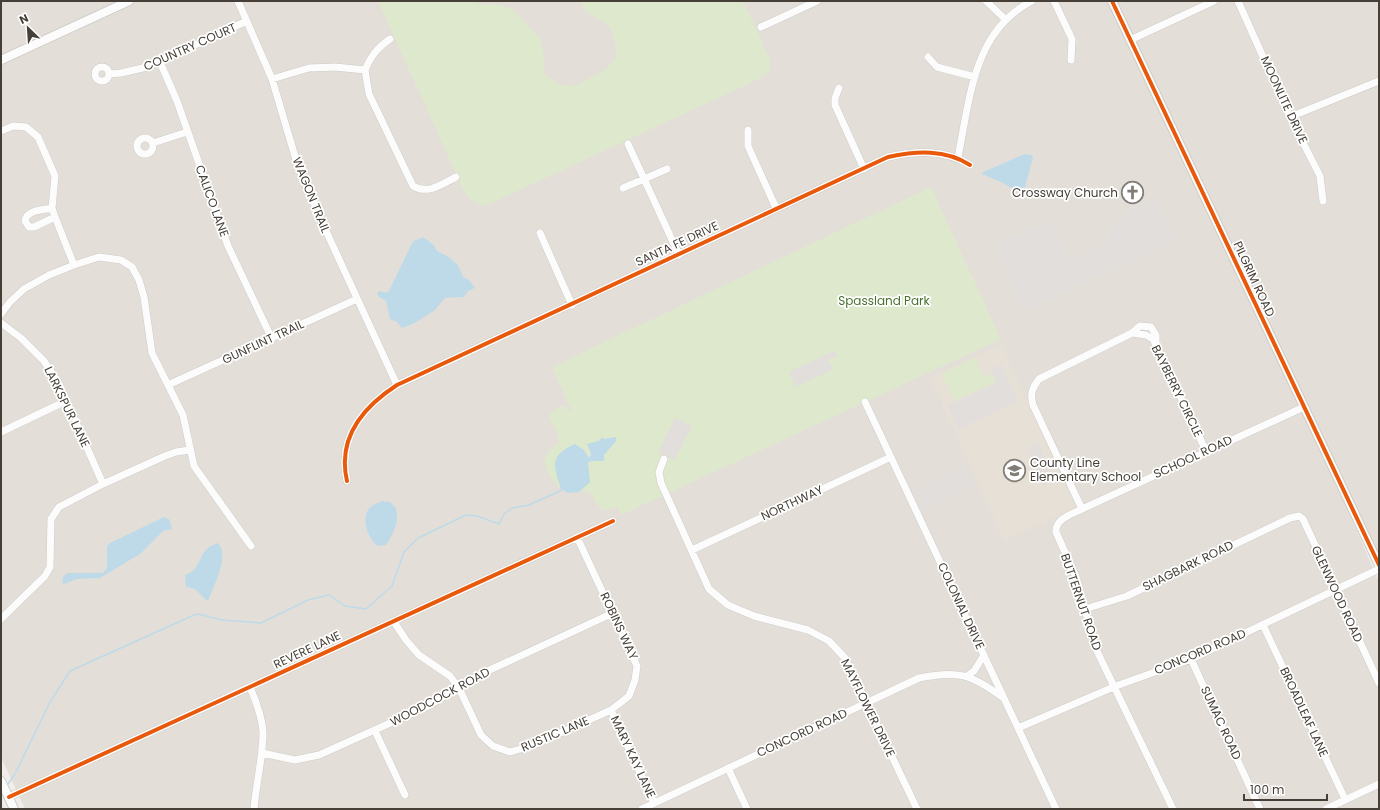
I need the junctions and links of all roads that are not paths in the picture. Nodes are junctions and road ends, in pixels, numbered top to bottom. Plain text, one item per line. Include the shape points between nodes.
1 (129, 1) edge
2 (238, 1) edge
3 (817, 1) edge
4 (986, 1) edge
5 (1032, 1) edge
6 (1054, 1) edge
7 (1112, 1) edge
8 (1214, 1) edge
9 (1238, 1) edge
10 (1005, 19) junction
11 (247, 22) junction
12 (761, 27) dead end
13 (390, 39) dead end
14 (1130, 40) junction
15 (928, 57) dead end
16 (1, 60) edge
17 (1071, 60) dead end
18 (160, 62) junction
19 (365, 70) junction
20 (109, 74) dead end
21 (975, 76) junction
22 (272, 79) junction
23 (1378, 83) edge
24 (839, 88) dead end
25 (1290, 117) junction
26 (748, 130) dead end
27 (1, 131) edge
28 (187, 132) junction
29 (152, 143) dead end
30 (628, 144) dead end
31 (958, 157) junction
32 (970, 165) dead end
33 (666, 169) dead end
34 (864, 169) junction
35 (456, 177) dead end
36 (644, 179) junction
37 (624, 188) dead end
38 (1323, 201) dead end
39 (52, 208) junction
40 (776, 208) junction
41 (54, 216) junction
42 (540, 233) dead end
43 (679, 255) junction
44 (74, 265) junction
45 (357, 299) junction
46 (572, 305) junction
47 (1, 314) edge
48 (1, 323) edge
49 (272, 339) junction
50 (168, 385) junction
51 (397, 385) junction
52 (66, 401) junction
53 (865, 402) dead end
54 (1304, 407) junction
55 (1, 432) edge
56 (190, 450) junction
57 (1206, 451) junction
58 (891, 457) junction
59 (664, 459) dead end
60 (347, 481) dead end
61 (104, 484) junction
62 (1082, 509) junction
63 (1290, 518) joint
64 (613, 521) dead end
65 (577, 538) junction
66 (251, 546) dead end
67 (692, 550) junction
68 (1379, 566) edge
69 (1379, 569) edge
70 (1335, 591) junction
71 (1084, 609) junction
72 (613, 613) junction
73 (1, 619) edge
74 (394, 622) junction
75 (1263, 625) junction
76 (984, 655) junction
77 (1191, 659) junction
78 (967, 676) junction
79 (1379, 683) edge
80 (1116, 686) junction
81 (250, 687) junction
82 (459, 688) junction
83 (1004, 698) junction
84 (867, 702) junction
85 (611, 710) junction
86 (1018, 728) junction
87 (375, 731) junction
88 (262, 753) junction
89 (728, 768) junction
90 (1, 781) edge
91 (1379, 784) edge
92 (405, 795) dead end
93 (8, 797) junction
94 (1345, 799) junction
95 (654, 803) junction
96 (14, 809) edge
97 (254, 809) edge
98 (642, 809) edge
99 (747, 809) edge
100 (917, 809) edge
101 (1056, 809) edge
102 (1173, 809) edge
103 (1260, 809) edge
104 (1326, 809) edge

1 - 16 street
2 - 11 street, WAGON TRAIL
3 - 12 street
4 - 10 street
5 - 10 street
6 - 17 street via 1072,39
7 - 14 street, PILGRIM ROAD
8 - 14 street
9 - 25 street, MOONLITE DRIVE
10 - 21 street via 987,43
11 - 18 street, COUNTRY COURT
11 - 22 street, WAGON TRAIL
13 - 19 street via 380,46
14 - 54 street, PILGRIM ROAD
15 - 21 street via 938,67
18 - 20 street, COUNTRY COURT
18 - 28 street, CALICO LANE
19 - 22 street via 309,68
19 - 35 street via 369,94 413,186 420,190 428,190
21 - 31 street
22 - 45 street, WAGON TRAIL via 297,163
23 - 25 street
24 - 34 street via 835,105
25 - 38 street, MOONLITE DRIVE via 1320,176
26 - 40 street via 748,146
27 - 39 street via 13,126 26,127 38,137 55,176
28 - 29 street
28 - 49 street, CALICO LANE via 228,246
30 - 36 street
31 - 32 street, SANTA FE DRIVE
31 - 34 street, SANTA FE DRIVE via 931,152 910,152 888,157
33 - 36 street
34 - 40 street, SANTA FE DRIVE
36 - 37 street
36 - 43 street
39 - 41 street
39 - 41 street via 30,213 25,221 27,225 34,227
40 - 43 street, SANTA FE DRIVE
41 - 44 street
42 - 46 street
43 - 46 street, SANTA FE DRIVE
44 - 47 street via 24,289
44 - 50 street via 99,257 121,260 132,267 144,297 152,353
45 - 49 street, GUNFLINT TRAIL
45 - 51 street, WAGON TRAIL
46 - 51 street, SANTA FE DRIVE
48 - 52 street, LARKSPUR LANE via 22,338 44,361
49 - 50 street, GUNFLINT TRAIL
50 - 56 street via 183,415
51 - 60 street, SANTA FE DRIVE via 366,409 354,427 343,466
52 - 55 street
52 - 61 street, LARKSPUR LANE
53 - 58 street, COLONIAL DRIVE
54 - 57 street, SCHOOL ROAD
54 - 68 street, PILGRIM ROAD
56 - 61 street via 164,456
56 - 66 street via 196,472
57 - 62 street, SCHOOL ROAD
57 - 62 street, BAYBERRY CIRCLE via 1153,339 1132,333 1039,379 1030,396
58 - 67 street, NORTHWAY
58 - 76 street, COLONIAL DRIVE
59 - 67 street, MAYFLOWER DRIVE via 659,472 660,479
61 - 73 street via 54,512 50,530 50,567 39,584
62 - 71 street, BUTTERNUT ROAD via 1058,522 1056,532 1076,577
63 - 70 street, GLENWOOD ROAD via 1299,516 1303,519
63 - 71 street, SHAGBARK ROAD via 1127,596
64 - 65 street, REVERE LANE
65 - 72 street, ROBINS WAY
65 - 74 street, REVERE LANE
67 - 84 street, MAYFLOWER DRIVE via 710,589 728,605 754,616 808,630 829,641 846,658
69 - 70 street, CONCORD ROAD
70 - 75 street, CONCORD ROAD
70 - 79 street, GLENWOOD ROAD
71 - 80 street, BUTTERNUT ROAD via 1096,649
72 - 82 street, WOODCOCK ROAD via 480,674
72 - 85 street, ROBINS WAY via 637,666 636,680 629,696
74 - 81 street, REVERE LANE
74 - 82 street, RUSTIC LANE via 419,655 450,676
75 - 77 street, CONCORD ROAD
75 - 94 street, BROADLEAF LANE
76 - 78 street via 974,671
76 - 83 street, COLONIAL DRIVE
77 - 80 street, CONCORD ROAD
77 - 103 street, SUMAC ROAD
78 - 83 street, CONCORD ROAD via 979,680
78 - 84 street, CONCORD ROAD via 942,674 919,678
80 - 86 street, CONCORD ROAD
80 - 102 street, BUTTERNUT ROAD
81 - 88 street via 263,730
81 - 93 street, REVERE LANE
82 - 85 street, RUSTIC LANE via 481,735 493,746 510,752 531,746
82 - 87 street, WOODCOCK ROAD
83 - 86 street, COLONIAL DRIVE
84 - 89 street, CONCORD ROAD
84 - 100 street, MAYFLOWER DRIVE
85 - 95 street, MARY KAY LANE
86 - 101 street, COLONIAL DRIVE
87 - 88 street, WOODCOCK ROAD via 319,755 301,759
87 - 92 street
88 - 97 street
89 - 95 street, CONCORD ROAD
89 - 99 street
90 - 93 street
91 - 94 street
93 - 96 street
94 - 104 street
95 - 98 street, CONCORD ROAD

